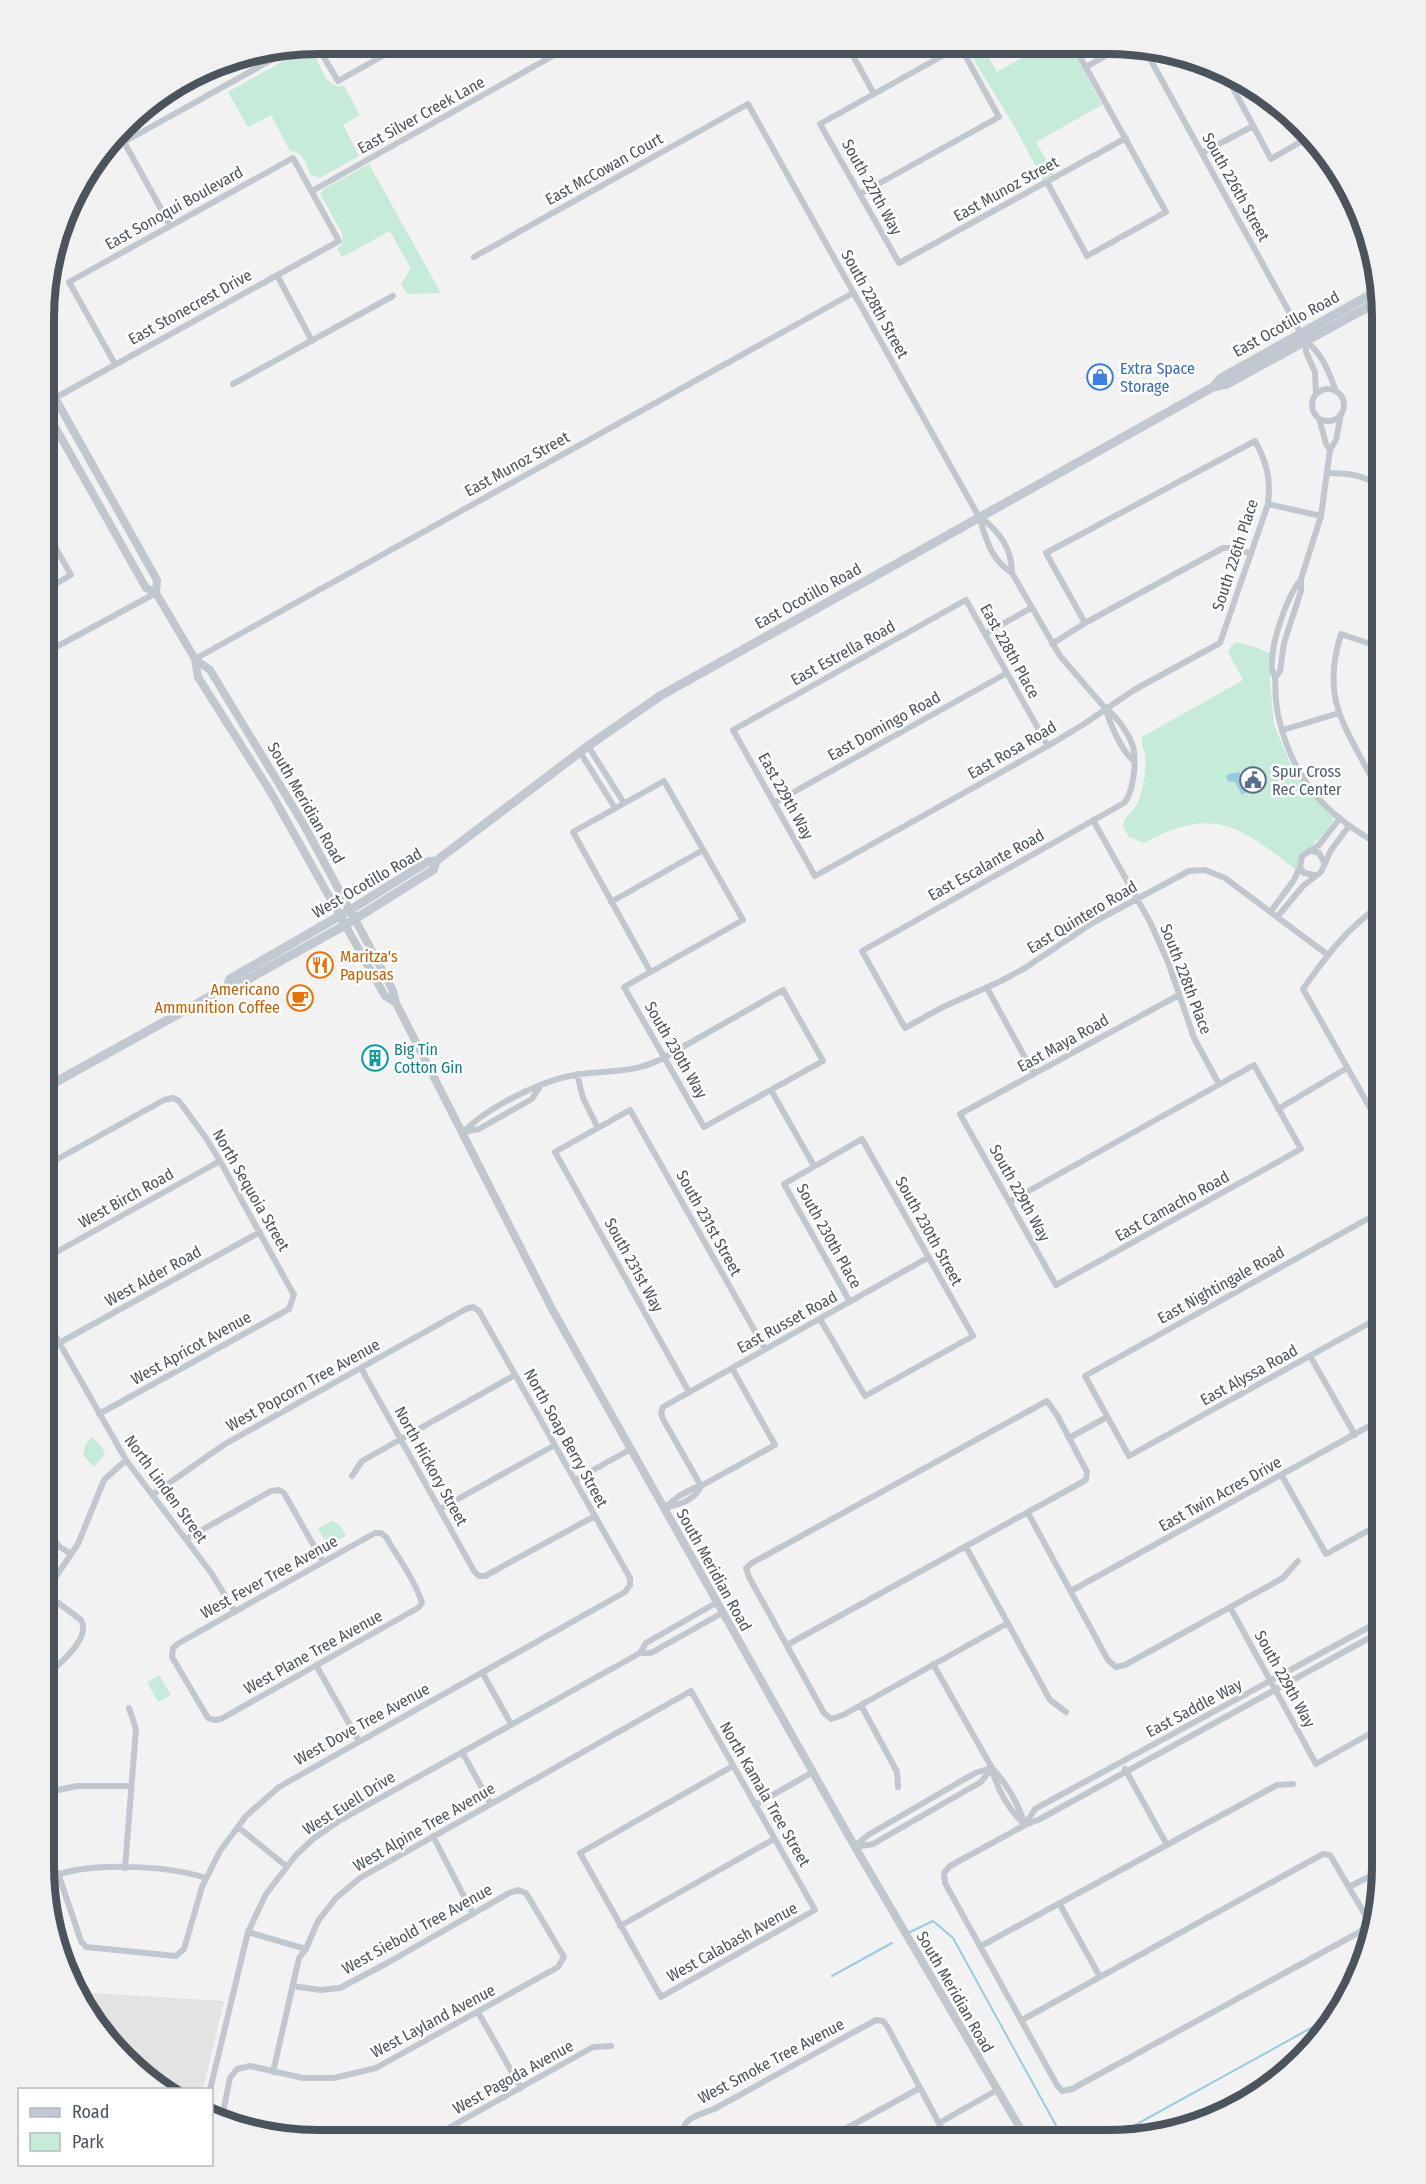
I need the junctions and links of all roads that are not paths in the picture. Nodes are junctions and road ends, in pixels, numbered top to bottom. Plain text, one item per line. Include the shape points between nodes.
1 (322, 54) edge
2 (386, 54) edge
3 (556, 54) edge
4 (852, 54) edge
5 (946, 54) edge
6 (965, 54) edge
7 (1079, 54) edge
8 (1109, 54) edge
9 (276, 57) edge
10 (1149, 57) edge
11 (1086, 67) junction
12 (1238, 88) edge
13 (874, 94) junction
14 (748, 104) joint
15 (1253, 126) junction
16 (1126, 138) junction
17 (1304, 140) edge
18 (124, 142) junction
19 (118, 145) edge
20 (1202, 153) junction
21 (1047, 182) junction
22 (312, 191) junction
23 (860, 194) junction
24 (170, 225) junction
25 (474, 256) dead end
26 (899, 263) joint
27 (277, 275) junction
28 (854, 293) junction
29 (1371, 295) edge
30 (393, 296) dead end
31 (1371, 305) edge
32 (1303, 337) junction
33 (312, 341) junction
34 (115, 364) junction
35 (233, 384) dead end
36 (1336, 391) junction
37 (1316, 394) junction
38 (54, 398) joint
39 (1341, 414) junction
40 (1319, 418) junction
41 (54, 425) edge
42 (1330, 450) junction
43 (1328, 472) junction
44 (1372, 480) edge
45 (1268, 504) junction
46 (1321, 516) junction
47 (979, 517) junction
48 (54, 545) edge
49 (1251, 555) junction
50 (1012, 573) junction
51 (54, 585) edge
52 (156, 593) junction
53 (966, 600) joint
54 (1031, 608) junction
55 (1085, 623) junction
56 (985, 634) junction
57 (1220, 643) joint
58 (1052, 644) junction
59 (1372, 645) edge
60 (54, 649) edge
61 (195, 658) junction
62 (1007, 673) junction
63 (1106, 709) junction
64 (1339, 713) junction
65 (733, 730) joint
66 (1283, 730) junction
67 (1128, 738) junction
68 (1121, 742) junction
69 (1048, 746) junction
70 (584, 749) junction
71 (1133, 760) junction
72 (1372, 771) edge
73 (624, 803) junction
74 (774, 803) junction
75 (1124, 803) joint
76 (615, 808) junction
77 (1093, 820) junction
78 (1344, 822) junction
79 (1372, 840) edge
80 (703, 850) junction
81 (1312, 851) junction
82 (436, 861) junction
83 (1324, 862) junction
84 (1300, 867) junction
85 (1315, 875) junction
86 (815, 876) joint
87 (1137, 899) junction
88 (611, 902) junction
89 (350, 910) junction
90 (1271, 911) junction
91 (1372, 911) edge
92 (341, 915) junction
93 (1278, 916) junction
94 (351, 922) junction
95 (1328, 955) junction
96 (650, 971) junction
97 (227, 987) junction
98 (987, 988) junction
99 (1179, 994) junction
100 (905, 1028) joint
101 (664, 1057) junction
102 (1347, 1068) junction
103 (578, 1074) junction
104 (1034, 1074) junction
105 (54, 1083) edge
106 (1219, 1084) junction
107 (539, 1088) junction
108 (771, 1090) junction
109 (1278, 1108) junction
110 (1372, 1112) edge
111 (960, 1114) joint
112 (598, 1128) junction
113 (463, 1132) junction
114 (54, 1161) edge
115 (220, 1161) junction
116 (814, 1166) junction
117 (1009, 1202) junction
118 (1372, 1220) edge
119 (260, 1232) junction
120 (54, 1253) edge
121 (928, 1257) junction
122 (1056, 1285) joint
123 (293, 1302) joint
124 (850, 1302) junction
125 (473, 1307) joint
126 (820, 1319) junction
127 (1372, 1322) edge
128 (54, 1334) edge
129 (59, 1343) junction
130 (765, 1349) junction
131 (1310, 1356) junction
132 (361, 1368) junction
133 (732, 1368) junction
134 (515, 1375) junction
135 (689, 1392) junction
136 (99, 1414) junction
137 (1107, 1417) junction
138 (1372, 1425) edge
139 (1355, 1435) junction
140 (1069, 1438) junction
141 (400, 1439) junction
142 (555, 1444) junction
143 (631, 1449) junction
144 (126, 1460) junction
145 (352, 1476) dead end
146 (1282, 1476) junction
147 (574, 1480) junction
148 (701, 1486) junction
149 (152, 1495) junction
150 (664, 1508) junction
151 (440, 1509) junction
152 (1028, 1513) junction
153 (595, 1516) junction
154 (1372, 1529) edge
155 (186, 1539) junction
156 (54, 1541) edge
157 (966, 1547) junction
158 (71, 1554) junction
159 (1298, 1561) dead end
160 (323, 1562) junction
161 (54, 1579) edge
162 (630, 1585) joint
163 (1071, 1591) junction
164 (54, 1600) edge
165 (422, 1603) joint
166 (716, 1603) junction
167 (1230, 1607) junction
168 (235, 1612) junction
169 (722, 1613) junction
170 (1008, 1623) junction
171 (1372, 1626) edge
172 (1372, 1636) edge
173 (787, 1645) junction
174 (640, 1653) junction
175 (933, 1664) junction
176 (316, 1665) junction
177 (54, 1668) edge
178 (482, 1672) junction
179 (1271, 1682) junction
180 (1275, 1689) junction
181 (691, 1691) joint
182 (861, 1705) junction
183 (129, 1708) dead end
184 (1066, 1712) dead end
185 (214, 1720) joint
186 (511, 1724) junction
187 (1372, 1733) edge
188 (359, 1741) junction
189 (462, 1752) junction
190 (1121, 1763) junction
191 (733, 1766) junction
192 (992, 1768) junction
193 (813, 1772) junction
194 (1126, 1772) junction
195 (1293, 1784) dead end
196 (131, 1786) junction
197 (898, 1787) dead end
198 (54, 1791) edge
199 (491, 1804) junction
200 (755, 1805) junction
201 (1025, 1825) junction
202 (238, 1827) junction
203 (433, 1836) junction
204 (774, 1839) junction
205 (1167, 1845) junction
206 (855, 1847) junction
207 (286, 1866) junction
208 (125, 1868) junction
209 (58, 1873) junction
210 (54, 1875) edge
211 (1371, 1875) edge
212 (206, 1878) junction
213 (1349, 1887) junction
214 (1059, 1903) junction
215 (815, 1910) joint
216 (473, 1914) junction
217 (1367, 1918) edge
218 (620, 1926) junction
219 (1365, 1926) edge
220 (249, 1932) junction
221 (981, 1946) junction
222 (306, 1949) junction
223 (562, 1962) joint
224 (1100, 1977) junction
225 (292, 1986) junction
226 (478, 2012) junction
227 (1022, 2020) junction
228 (611, 2046) dead end
229 (273, 2072) junction
230 (210, 2088) edge
231 (521, 2088) junction
232 (920, 2088) junction
233 (997, 2090) junction
234 (223, 2112) edge
235 (939, 2123) junction
236 (445, 2130) edge
237 (682, 2130) edge
238 (843, 2130) edge
239 (943, 2130) edge
240 (1021, 2130) edge

1 - 2 street via 338,81
3 - 22 street, East Silver Creek Lane
4 - 13 street
5 - 13 street
6 - 23 street via 999,117
7 - 11 street
8 - 11 street
9 - 18 street
10 - 20 street, South 226th Street
11 - 16 street
12 - 15 street via 1234,90
13 - 23 street, South 227th Way via 820,124
14 - 25 street, East McCowan Court
14 - 28 street, South 228th Street
15 - 17 street via 1271,159
15 - 20 street
16 - 21 street, East Munoz Street
16 - 21 street via 1166,212 1087,256
18 - 19 street
18 - 24 street
20 - 32 street, South 226th Street
21 - 26 street, East Munoz Street
22 - 24 street, East Sonoqui Boulevard via 293,158
22 - 27 street, East Stonecrest Drive via 339,241
23 - 26 street, South 227th Way
24 - 34 street, East Sonoqui Boulevard via 69,282
27 - 33 street
27 - 34 street, East Stonecrest Drive
28 - 47 street, South 228th Street
28 - 61 street, East Munoz Street
29 - 32 main road, East Ocotillo Road
30 - 33 street
31 - 32 main road, East Ocotillo Road
32 - 36 street via 1315,348
32 - 37 street via 1315,372
32 - 47 main road, East Ocotillo Road via 1227,384 1213,387
33 - 35 street
34 - 38 street, East Stonecrest Drive
36 - 37 street via 1326,389
36 - 39 street via 1344,402
37 - 40 street via 1312,407
38 - 52 street, South Meridian Road via 157,580
39 - 40 street via 1328,421
39 - 42 street
40 - 42 street
41 - 52 street, South Meridian Road via 146,588
42 - 43 street
43 - 44 street
43 - 46 street
45 - 46 street
45 - 49 street, South 226th Place
45 - 55 street, South 226th Place via 1269,472 1255,441 1046,554
46 - 66 street via 1276,639 1272,670
47 - 50 street, South 228th Street via 993,556
47 - 50 street, South 228th Street via 993,526 1005,543
47 - 70 main road, East Ocotillo Road via 660,696
48 - 51 street via 71,575
49 - 55 street via 1236,548 1223,548
49 - 57 street, South 226th Place
50 - 54 street, South 228th Street
52 - 60 street
52 - 61 street, South Meridian Road
53 - 56 street, East 228th Place
53 - 65 street, East Estrella Road
54 - 56 street
54 - 58 street, South 228th Street
55 - 58 street
56 - 62 street, East 228th Place
57 - 63 street, East Rosa Road
58 - 63 street, South 228th Street
59 - 64 street via 1341,634 1332,684
61 - 89 street, South Meridian Road via 210,670
61 - 92 street, South Meridian Road via 198,677 249,755
62 - 69 street, East 228th Place
62 - 74 street, East Domingo Road
63 - 67 street, South 228th Street via 1115,714
63 - 68 street, South 228th Street
63 - 69 street, East Rosa Road
64 - 66 street
64 - 72 street via 1369,773
65 - 74 street, East 229th Way
66 - 78 street via 1302,776
67 - 68 street
67 - 71 street, South 228th Street
68 - 71 street, South 228th Street via 1126,755
69 - 86 street, East Rosa Road
70 - 73 street
70 - 76 street
70 - 82 main road, East Ocotillo Road
71 - 75 street, South 228th Street via 1132,787
73 - 76 street
73 - 80 street via 664,780
74 - 86 street, East 229th Way
75 - 77 street, East Escalante Road
76 - 88 street via 573,832
77 - 87 street, South 228th Place
77 - 100 street, East Escalante Road via 862,951
78 - 79 street
78 - 81 street
78 - 83 street
80 - 88 street
80 - 96 street via 743,920
81 - 83 street via 1322,855
81 - 84 street via 1302,856
82 - 89 main road, West Ocotillo Road via 427,861
82 - 94 main road, West Ocotillo Road via 433,870
83 - 85 street via 1321,872
84 - 85 street via 1304,873
84 - 90 street
85 - 93 street
87 - 90 street, East Quintero Road via 1189,871 1205,870 1225,878
87 - 98 street, East Quintero Road
87 - 99 street, South 228th Place
88 - 96 street
89 - 92 main road, West Ocotillo Road
89 - 94 street, South Meridian Road
90 - 93 street, East Quintero Road
91 - 95 street
92 - 94 street, South Meridian Road
92 - 97 main road, West Ocotillo Road via 230,979
93 - 95 street, East Quintero Road
94 - 97 main road, West Ocotillo Road via 236,986
94 - 113 street, South Meridian Road via 385,996 396,1003
95 - 102 street via 1303,989
96 - 101 street, South 230th Way via 624,987
97 - 105 main road, West Ocotillo Road
98 - 100 street, East Quintero Road
98 - 104 street
99 - 104 street, East Maya Road
99 - 106 street, South 228th Place via 1194,1038
101 - 103 street via 629,1070
101 - 108 street, South 230th Way via 704,1127
101 - 108 street via 783,990 823,1061
102 - 109 street
102 - 110 street
103 - 107 street
103 - 112 street via 578,1085
104 - 111 street, East Maya Road
106 - 109 street via 1254,1065
106 - 117 street
107 - 113 street via 527,1090 474,1120
107 - 113 street via 532,1100 479,1129
108 - 116 street, South 230th Place
109 - 122 street, East Camacho Road via 1300,1149
111 - 117 street, South 229th Way
112 - 130 street, South 231st Street via 630,1110
112 - 135 street, South 231st Way via 555,1152
113 - 143 street, South Meridian Road via 525,1257
114 - 115 street, North Sequoia Street via 172,1098 179,1101
115 - 119 street, North Sequoia Street
115 - 120 street, West Birch Road
116 - 121 street, South 230th Street via 862,1139
116 - 124 street, South 230th Place via 784,1184
117 - 122 street, South 229th Way
118 - 137 street, East Nightingale Road via 1085,1376
119 - 123 street, North Sequoia Street via 291,1287
119 - 129 street, West Alder Road
121 - 124 street, East Russet Road
121 - 126 street, South 230th Street via 973,1336 865,1396
123 - 136 street, West Apricot Avenue via 289,1309
124 - 126 street, East Russet Road
125 - 132 street, West Popcorn Tree Avenue
125 - 134 street, North Soap Berry Street via 479,1311
126 - 130 street, East Russet Road
127 - 131 street, East Alyssa Road
128 - 129 street, North Linden Street
129 - 136 street, North Linden Street
130 - 133 street, East Russet Road
131 - 137 street, East Alyssa Road via 1129,1456
131 - 139 street
132 - 141 street, North Hickory Street
132 - 149 street, West Popcorn Tree Avenue via 225,1444
133 - 135 street, East Russet Road
133 - 148 street via 775,1445
134 - 141 street
134 - 142 street, North Soap Berry Street
135 - 148 street, East Russet Road via 663,1407 661,1413
136 - 144 street, North Linden Street
137 - 140 street
138 - 139 street, East Twin Acres Drive
139 - 146 street, East Twin Acres Drive
140 - 152 street via 1087,1472 1086,1480
140 - 173 street via 1051,1405 1047,1401 1039,1404 752,1563 746,1568 749,1577
141 - 145 street via 362,1461
141 - 151 street, North Hickory Street
142 - 147 street, North Soap Berry Street
142 - 151 street
143 - 147 street
143 - 150 street, South Meridian Road
144 - 149 street, North Linden Street
144 - 158 street via 104,1480
146 - 154 street via 1326,1554
146 - 163 street, East Twin Acres Drive
147 - 153 street, North Soap Berry Street
148 - 150 street
149 - 155 street, North Linden Street
150 - 166 street, South Meridian Road
151 - 153 street, North Hickory Street via 479,1576
152 - 157 street
152 - 163 street
153 - 162 street, North Soap Berry Street via 630,1578
155 - 160 street via 271,1491 279,1491 284,1493
155 - 168 street, North Linden Street
156 - 158 street
157 - 170 street
157 - 173 street
158 - 161 street
159 - 167 street via 1282,1578
160 - 165 street, West Fever Tree Avenue via 381,1533
160 - 168 street, West Fever Tree Avenue
162 - 178 street, West Dove Tree Avenue via 625,1592
163 - 167 street via 1108,1660 1116,1667
164 - 177 street via 84,1625 84,1633 68,1656
165 - 176 street, West Plane Tree Avenue
166 - 169 street, South Meridian Road
166 - 174 street, West Euell Drive via 646,1643
167 - 179 street, South 229th Way
168 - 185 street, West Fever Tree Avenue via 173,1648 172,1656 208,1718
169 - 174 street, West Euell Drive via 651,1653
169 - 193 street, South Meridian Road
170 - 175 street
170 - 184 street via 1050,1700
171 - 179 street, East Saddle Way
172 - 180 street, East Saddle Way
173 - 182 street via 831,1719
174 - 186 street, West Euell Drive
175 - 182 street
175 - 192 street
176 - 185 street, West Plane Tree Avenue
176 - 188 street
178 - 186 street
178 - 188 street, West Dove Tree Avenue
179 - 180 street, South 229th Way
179 - 190 street, East Saddle Way
180 - 187 street, South 229th Way via 1316,1764
180 - 194 street, East Saddle Way
181 - 191 street, North Kamala Tree Street
181 - 199 street, West Alpine Tree Avenue
182 - 197 street via 897,1772
183 - 196 street via 136,1729
186 - 189 street, West Euell Drive
188 - 202 street, West Dove Tree Avenue via 279,1787
189 - 199 street
189 - 207 street, West Euell Drive via 325,1830
190 - 194 street
190 - 201 street, East Saddle Way via 1035,1809
191 - 200 street, North Kamala Tree Street
191 - 218 street via 580,1853
192 - 201 street via 1009,1789
192 - 206 street via 975,1773 868,1835
192 - 206 street via 981,1782 873,1844
193 - 200 street
193 - 206 street, South Meridian Road
194 - 201 street, East Saddle Way
194 - 205 street
195 - 205 street via 1277,1785
196 - 198 street
196 - 208 street
199 - 203 street, West Alpine Tree Avenue
200 - 204 street, North Kamala Tree Street
201 - 221 street, East Saddle Way via 944,1873 945,1883
202 - 207 street
202 - 212 street, West Dove Tree Avenue
203 - 216 street
203 - 222 street, West Alpine Tree Avenue via 347,1888 318,1921
204 - 215 street, North Kamala Tree Street
204 - 218 street
205 - 214 street
206 - 233 street, South Meridian Road
207 - 220 street, West Euell Drive via 261,1904
208 - 209 street via 87,1867
208 - 212 street via 173,1870
209 - 210 street
209 - 212 street, West Dove Tree Avenue via 86,1947 176,1956 184,1949
211 - 213 street
213 - 217 street
213 - 224 street via 1330,1855 1323,1854
214 - 221 street
214 - 224 street
215 - 218 street, West Calabash Avenue via 661,1997
216 - 223 street, West Siebold Tree Avenue via 518,1890 526,1893 564,1957
216 - 225 street, West Siebold Tree Avenue via 340,1988
219 - 227 street via 1072,2089 1062,2091 1057,2085
220 - 222 street
220 - 230 street, West Euell Drive
221 - 227 street
222 - 225 street, West Alpine Tree Avenue via 299,1958
223 - 226 street, West Layland Avenue
224 - 227 street
225 - 229 street, West Alpine Tree Avenue
226 - 229 street, West Layland Avenue via 376,2068 334,2078 303,2078
226 - 231 street
228 - 231 street, West Pagoda Avenue via 593,2047
229 - 234 street, West Layland Avenue via 249,2066 237,2069 230,2078
231 - 236 street, West Pagoda Avenue
232 - 235 street
232 - 237 street, West Smoke Tree Avenue via 883,2021 876,2020 716,2108 692,2117
232 - 238 street
233 - 235 street
233 - 240 street, South Meridian Road
235 - 239 street

